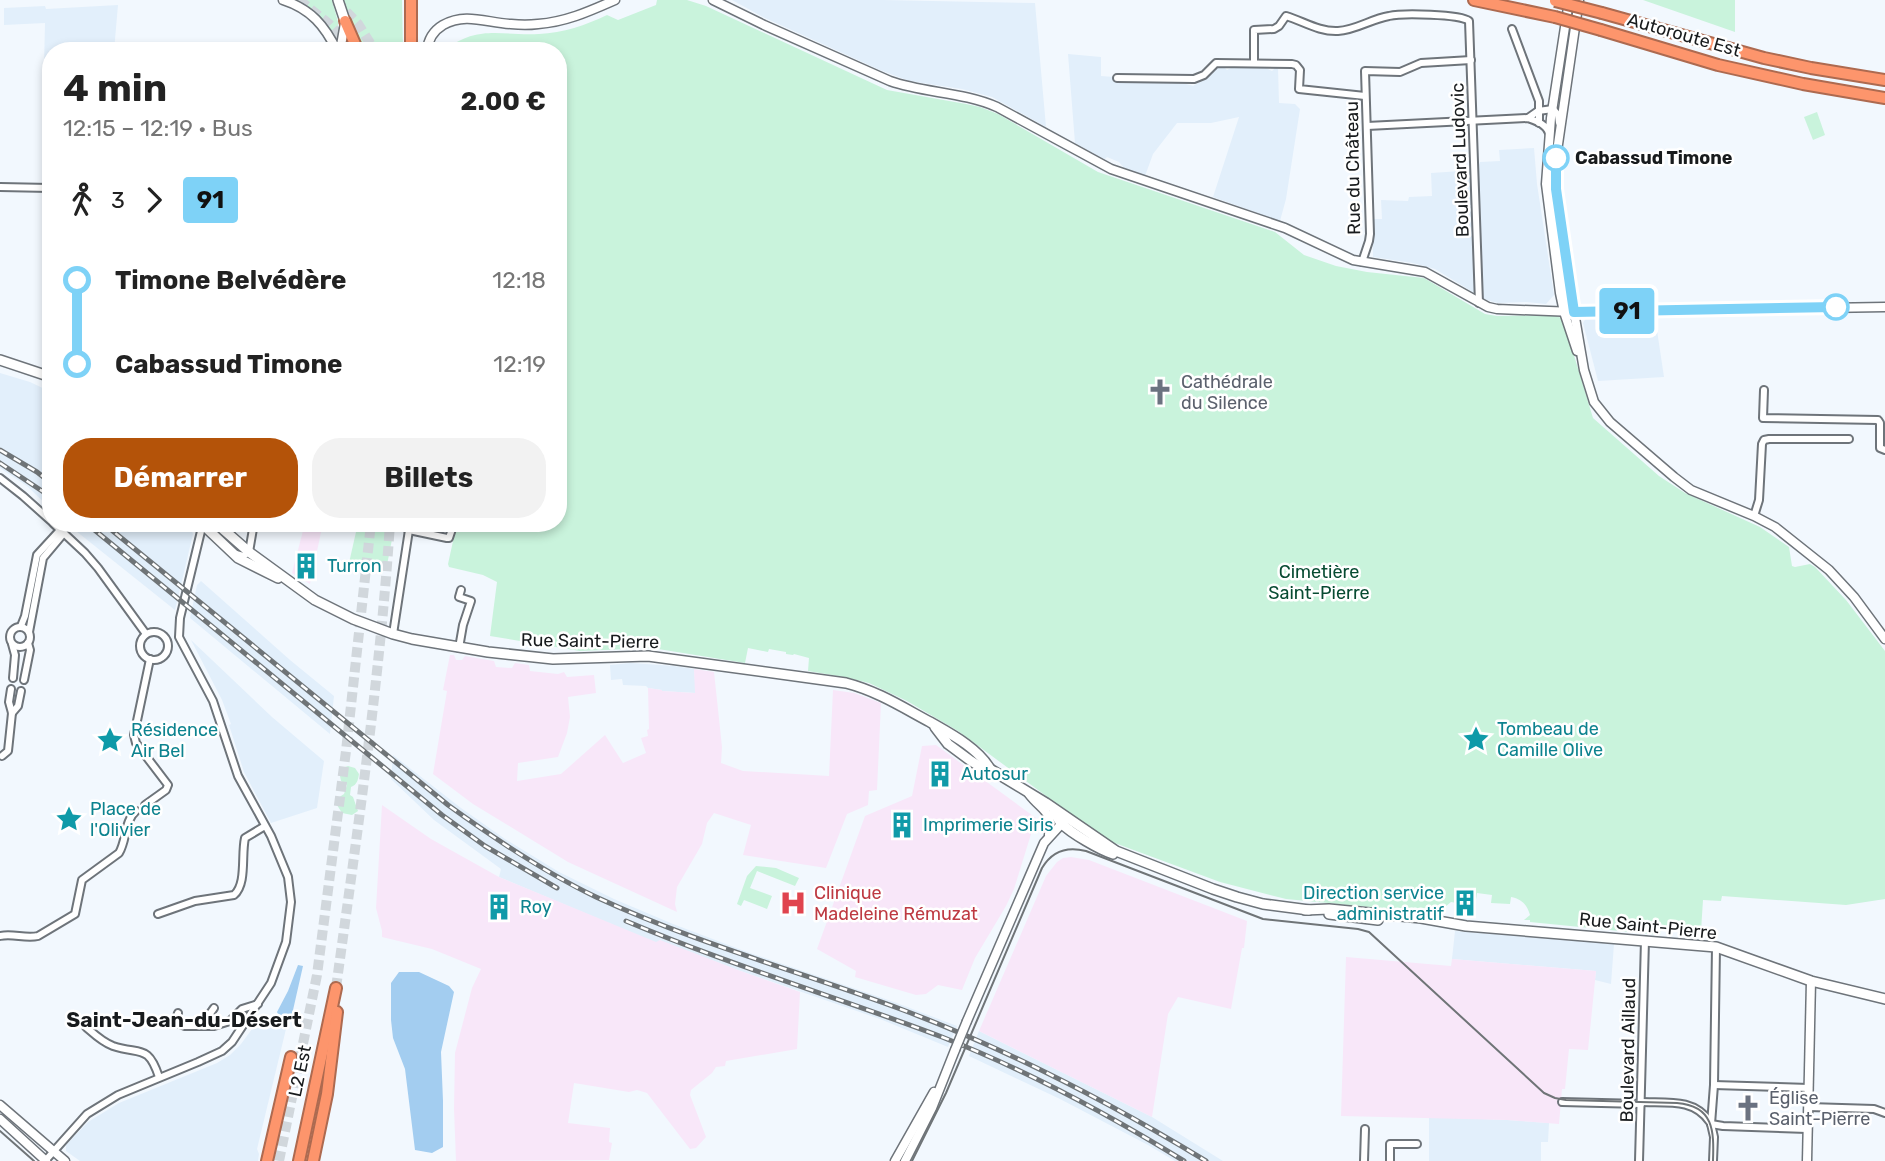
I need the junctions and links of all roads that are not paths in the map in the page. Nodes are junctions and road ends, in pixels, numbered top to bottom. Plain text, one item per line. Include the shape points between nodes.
1 (283, 0) edge
2 (338, 0) edge
3 (411, 0) edge
4 (615, 0) edge
5 (713, 0) edge
6 (1474, 0) edge
7 (1569, 0) edge
8 (1579, 0) edge
9 (1553, 1) edge
10 (345, 20) junction
11 (1512, 29) dead end
12 (333, 42) edge
13 (341, 42) edge
14 (354, 42) edge
15 (411, 42) edge
16 (428, 42) edge
17 (1471, 60) junction
18 (1254, 63) junction
19 (1117, 78) dead end
20 (1885, 80) edge
21 (1365, 96) junction
22 (1885, 97) edge
23 (1553, 109) junction
24 (1538, 111) junction
25 (1528, 118) junction
26 (1473, 121) junction
27 (1539, 122) junction
28 (1367, 126) junction
29 (1554, 136) junction
30 (0, 187) edge
31 (42, 187) edge
32 (1362, 262) junction
33 (1479, 303) junction
34 (1885, 307) edge
35 (1569, 312) junction
36 (0, 360) edge
37 (42, 374) edge
38 (1764, 390) dead end
39 (1849, 439) dead end
40 (1885, 450) edge
41 (0, 478) edge
42 (42, 513) edge
43 (1754, 516) junction
44 (61, 532) edge
45 (61, 532) edge
46 (63, 532) edge
47 (200, 532) edge
48 (211, 532) edge
49 (226, 532) edge
50 (252, 532) edge
51 (409, 532) edge
52 (419, 532) edge
53 (451, 532) edge
54 (249, 552) junction
55 (233, 553) junction
56 (293, 585) junction
57 (461, 590) dead end
58 (463, 625) junction
59 (21, 626) junction
60 (471, 626) dead end
61 (29, 632) junction
62 (146, 634) junction
63 (393, 634) junction
64 (179, 637) junction
65 (1885, 639) edge
66 (168, 642) junction
67 (28, 643) junction
68 (12, 644) junction
69 (459, 648) junction
70 (150, 659) junction
71 (13, 678) dead end
72 (24, 680) dead end
73 (11, 689) dead end
74 (22, 691) dead end
75 (12, 713) junction
76 (2, 756) edge
77 (1029, 794) junction
78 (145, 805) dead end
79 (136, 811) dead end
80 (1064, 820) junction
81 (265, 826) junction
82 (1048, 837) junction
83 (158, 914) dead end
84 (0, 936) edge
85 (1645, 940) junction
86 (1716, 947) junction
87 (1811, 981) junction
88 (1885, 999) edge
89 (258, 1004) junction
90 (214, 1009) dead end
91 (178, 1013) dead end
92 (185, 1026) junction
93 (86, 1027) dead end
94 (291, 1057) dead end
95 (947, 1071) junction
96 (159, 1077) junction
97 (1714, 1085) junction
98 (1809, 1088) junction
99 (1562, 1102) dead end
100 (1641, 1103) junction
101 (0, 1105) edge
102 (1809, 1107) junction
103 (1885, 1113) edge
104 (0, 1119) edge
105 (1711, 1124) junction
106 (1365, 1129) dead end
107 (1807, 1129) junction
108 (1417, 1144) dead end
109 (52, 1152) junction
110 (45, 1161) edge
111 (65, 1161) edge
112 (267, 1161) edge
113 (299, 1161) edge
114 (313, 1161) edge
115 (895, 1161) edge
116 (905, 1161) edge
117 (1364, 1161) edge
118 (1390, 1161) edge
119 (1639, 1161) edge
120 (1713, 1161) edge
121 (1807, 1161) edge

1 - 12 street via 319,21
2 - 10 main road
3 - 15 highway
4 - 16 street via 581,15 538,24 453,20
5 - 32 street via 890,80 982,100 1111,169 1284,228
6 - 22 highway, Autoroute Est, bridge via 1555,17 1718,65
7 - 23 street
8 - 29 street
9 - 20 highway, Autoroute Est, bridge via 1764,58
10 - 13 street
10 - 14 highway
11 - 24 street via 1539,101
17 - 18 street, Boulevard Ludovic via 1466,18 1390,16 1335,31 1286,16 1274,29 1254,30
17 - 21 street, Rue du Château via 1420,63 1400,72 1365,71
17 - 26 street, Boulevard Ludovic
18 - 19 street via 1216,63 1204,75 1189,80
18 - 21 street via 1296,65 1301,89
21 - 28 street, Rue du Château
23 - 24 street
23 - 29 street
24 - 25 street
24 - 27 street
25 - 26 street
25 - 27 street
26 - 28 street
26 - 33 street, Boulevard Ludovic
27 - 29 street
28 - 32 street, Rue du Château via 1370,234
29 - 35 street via 1554,208
30 - 31 street
32 - 33 street via 1425,272
33 - 35 street via 1497,309
34 - 35 street
35 - 43 street via 1594,402 1609,422 1691,489
36 - 37 main road
38 - 40 street via 1763,418 1878,420 1880,447
39 - 43 street via 1764,440
41 - 42 street
43 - 65 street via 1776,527 1829,570
44 - 59 street via 37,555
45 - 61 street via 43,558
46 - 62 street via 98,568
47 - 64 street
48 - 55 main road, Rue Saint-Pierre
49 - 54 main road, Rue Saint-Pierre
50 - 54 street
51 - 63 street
52 - 53 street via 449,538
54 - 55 street via 243,556
54 - 56 main road, Rue Saint-Pierre
55 - 56 main road, Rue Saint-Pierre
56 - 63 main road, Rue Saint-Pierre via 335,610
57 - 58 street via 459,597 474,602
58 - 60 street
58 - 69 street
59 - 61 street
59 - 68 street via 11,631
61 - 67 street
62 - 66 street via 156,631
62 - 70 street via 139,648
63 - 69 main road, Rue Saint-Pierre
64 - 66 street
64 - 81 street via 214,701 238,776
66 - 70 street via 164,656
67 - 68 street via 21,647
67 - 72 street
68 - 71 street
69 - 77 main road, Rue Saint-Pierre via 553,659 648,656 846,683 889,699 943,729 984,759 990,769
70 - 78 street via 134,734 167,785
73 - 75 street
74 - 75 street
75 - 76 street via 8,751
77 - 80 main road, Rue Saint-Pierre
77 - 82 street via 1049,816
79 - 84 street via 119,853 82,880 75,914 32,938
80 - 82 street
80 - 85 main road, Rue Saint-Pierre via 1134,859 1264,904 1341,917
81 - 83 street via 245,838 238,892
81 - 89 street via 288,877 291,902 278,967
82 - 95 street, bridge
85 - 86 main road, Rue Saint-Pierre
85 - 100 street, Boulevard Aillaud
86 - 87 main road, Rue Saint-Pierre
86 - 97 street
87 - 88 main road, Rue Saint-Pierre
87 - 98 street
89 - 92 street via 214,1026
89 - 96 street via 222,1051
90 - 92 street via 204,1022
91 - 92 street via 175,1023
93 - 96 street via 113,1046 147,1054
94 - 112 highway
95 - 115 street
95 - 116 street
96 - 109 street via 87,1114
97 - 98 street
97 - 105 street
98 - 102 street
99 - 100 street
100 - 105 street via 1692,1106
100 - 119 street, Boulevard Aillaud
101 - 109 street
102 - 103 street
102 - 107 street
104 - 110 street
105 - 107 street
105 - 120 street
106 - 117 street
107 - 121 street
108 - 118 street via 1390,1144
109 - 110 street
109 - 111 street
113 - 114 highway, L2 Est via 336,988 327,1094

